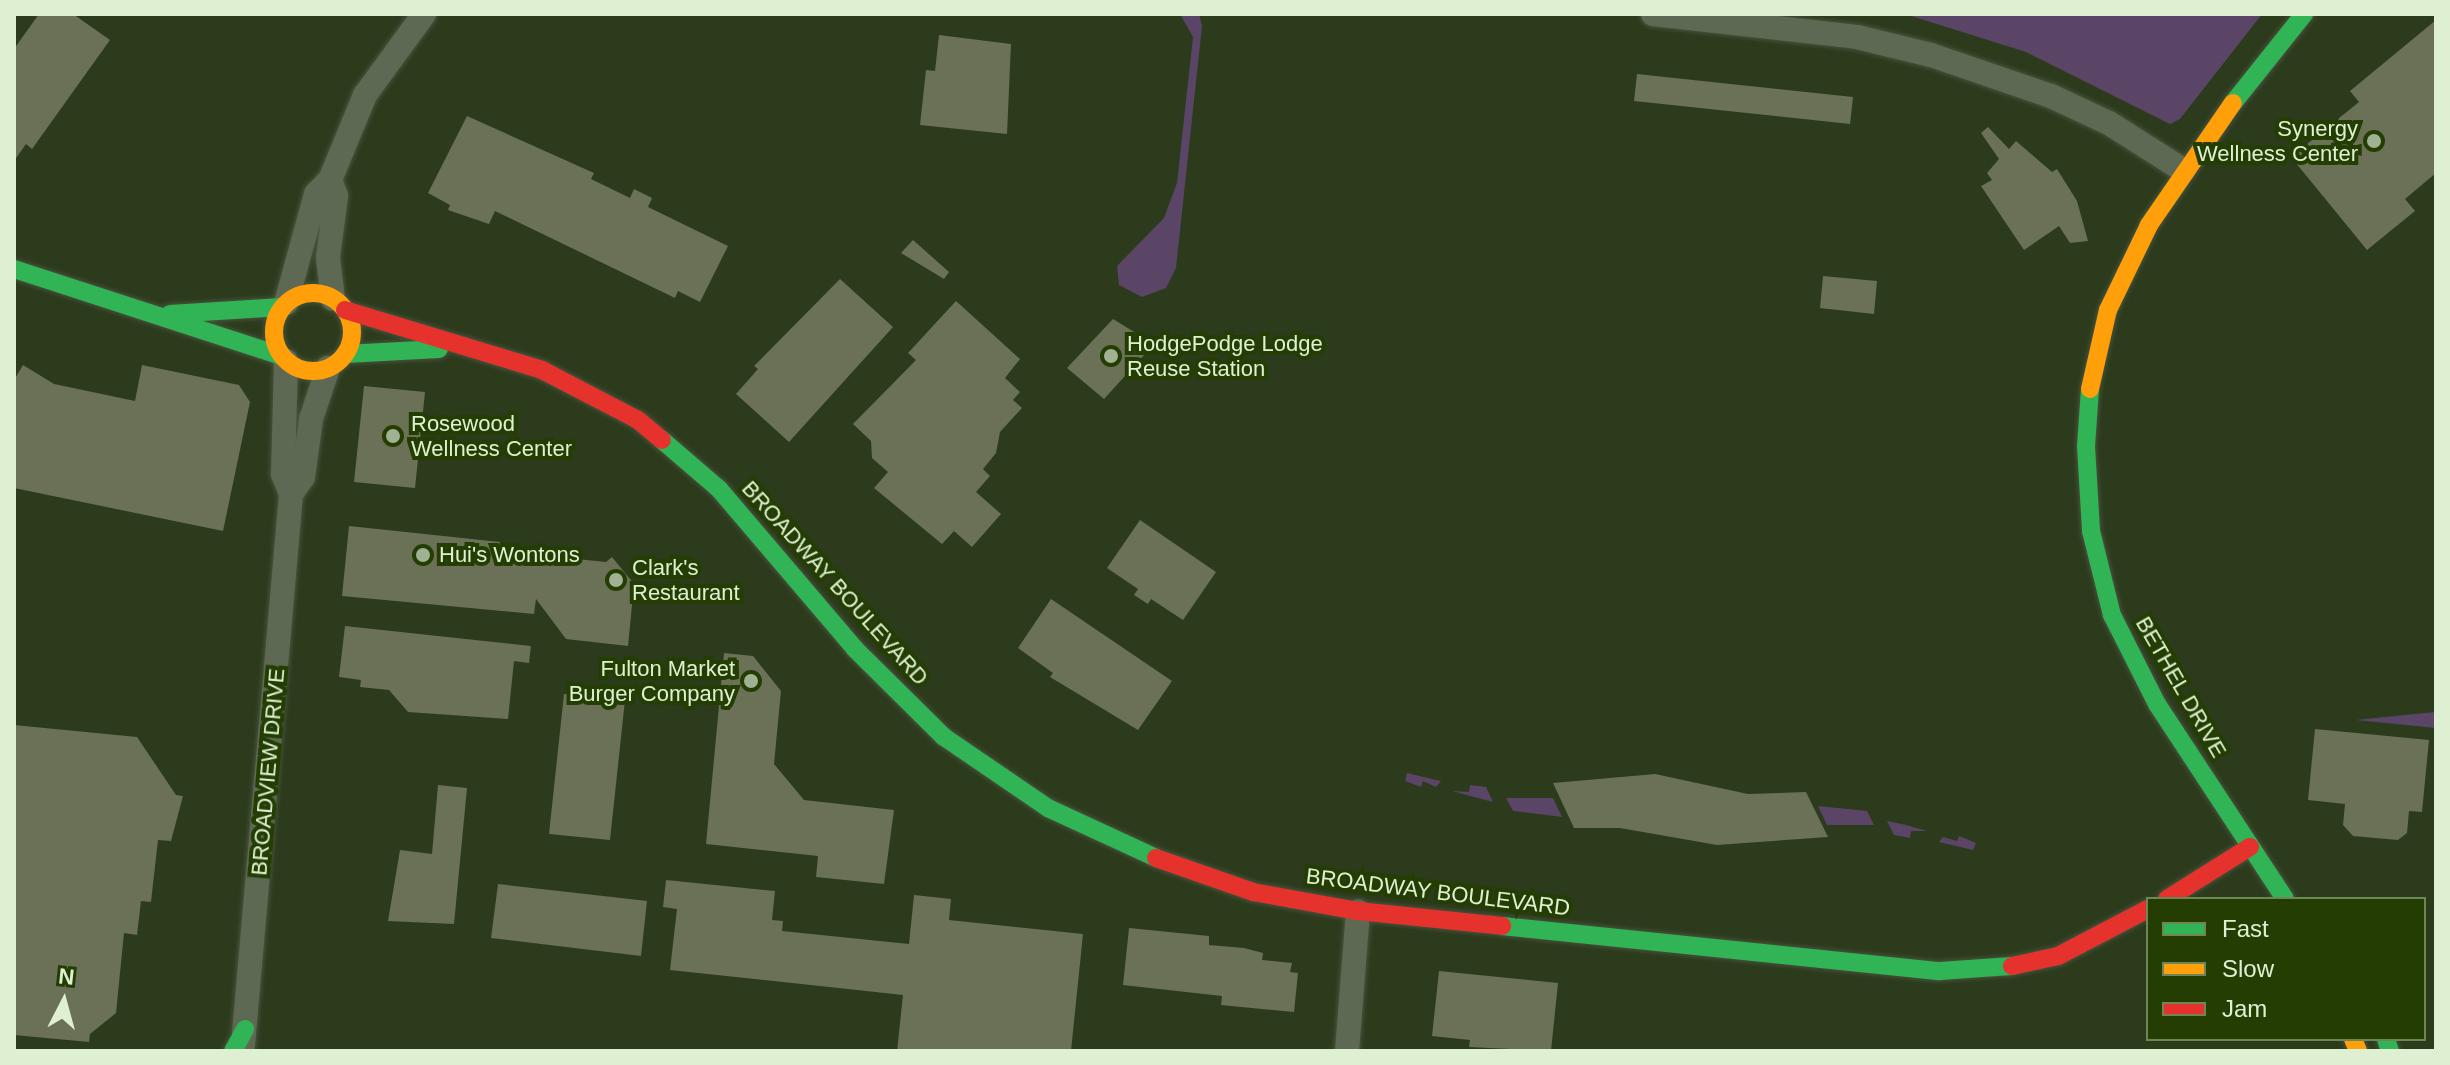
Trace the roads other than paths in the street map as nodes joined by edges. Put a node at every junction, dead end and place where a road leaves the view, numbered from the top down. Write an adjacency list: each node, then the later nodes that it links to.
1 (424, 14): 5 (street)
2 (1653, 14): 4 (street)
3 (2304, 14): 4 (street, BETHEL DRIVE)
4 (2183, 170): 14 (street, BETHEL DRIVE)
5 (330, 180): 7 (street); 8 (street)
6 (14, 269): 9 (street)
7 (339, 304): 8 (street); 10 (street, BROADWAY BOULEVARD); 12 (street)
8 (284, 305): 9 (street); 11 (street)
9 (163, 315): 11 (street)
10 (467, 348): 12 (street, BROADWAY BOULEVARD); 18 (street, BROADWAY BOULEVARD)
11 (284, 358): 12 (street); 13 (street, BROADVIEW DRIVE)
12 (337, 361): 13 (street, BROADVIEW DRIVE)
13 (291, 494): 19 (street, BROADVIEW DRIVE)
14 (2250, 847): 15 (street); 16 (street, BETHEL DRIVE)
15 (2170, 897)
16 (2284, 897)
17 (2146, 910): 18 (street, BROADWAY BOULEVARD)
18 (1358, 911): 21 (street)
19 (247, 1044): 20 (street)
20 (233, 1051)
21 (1347, 1051)

